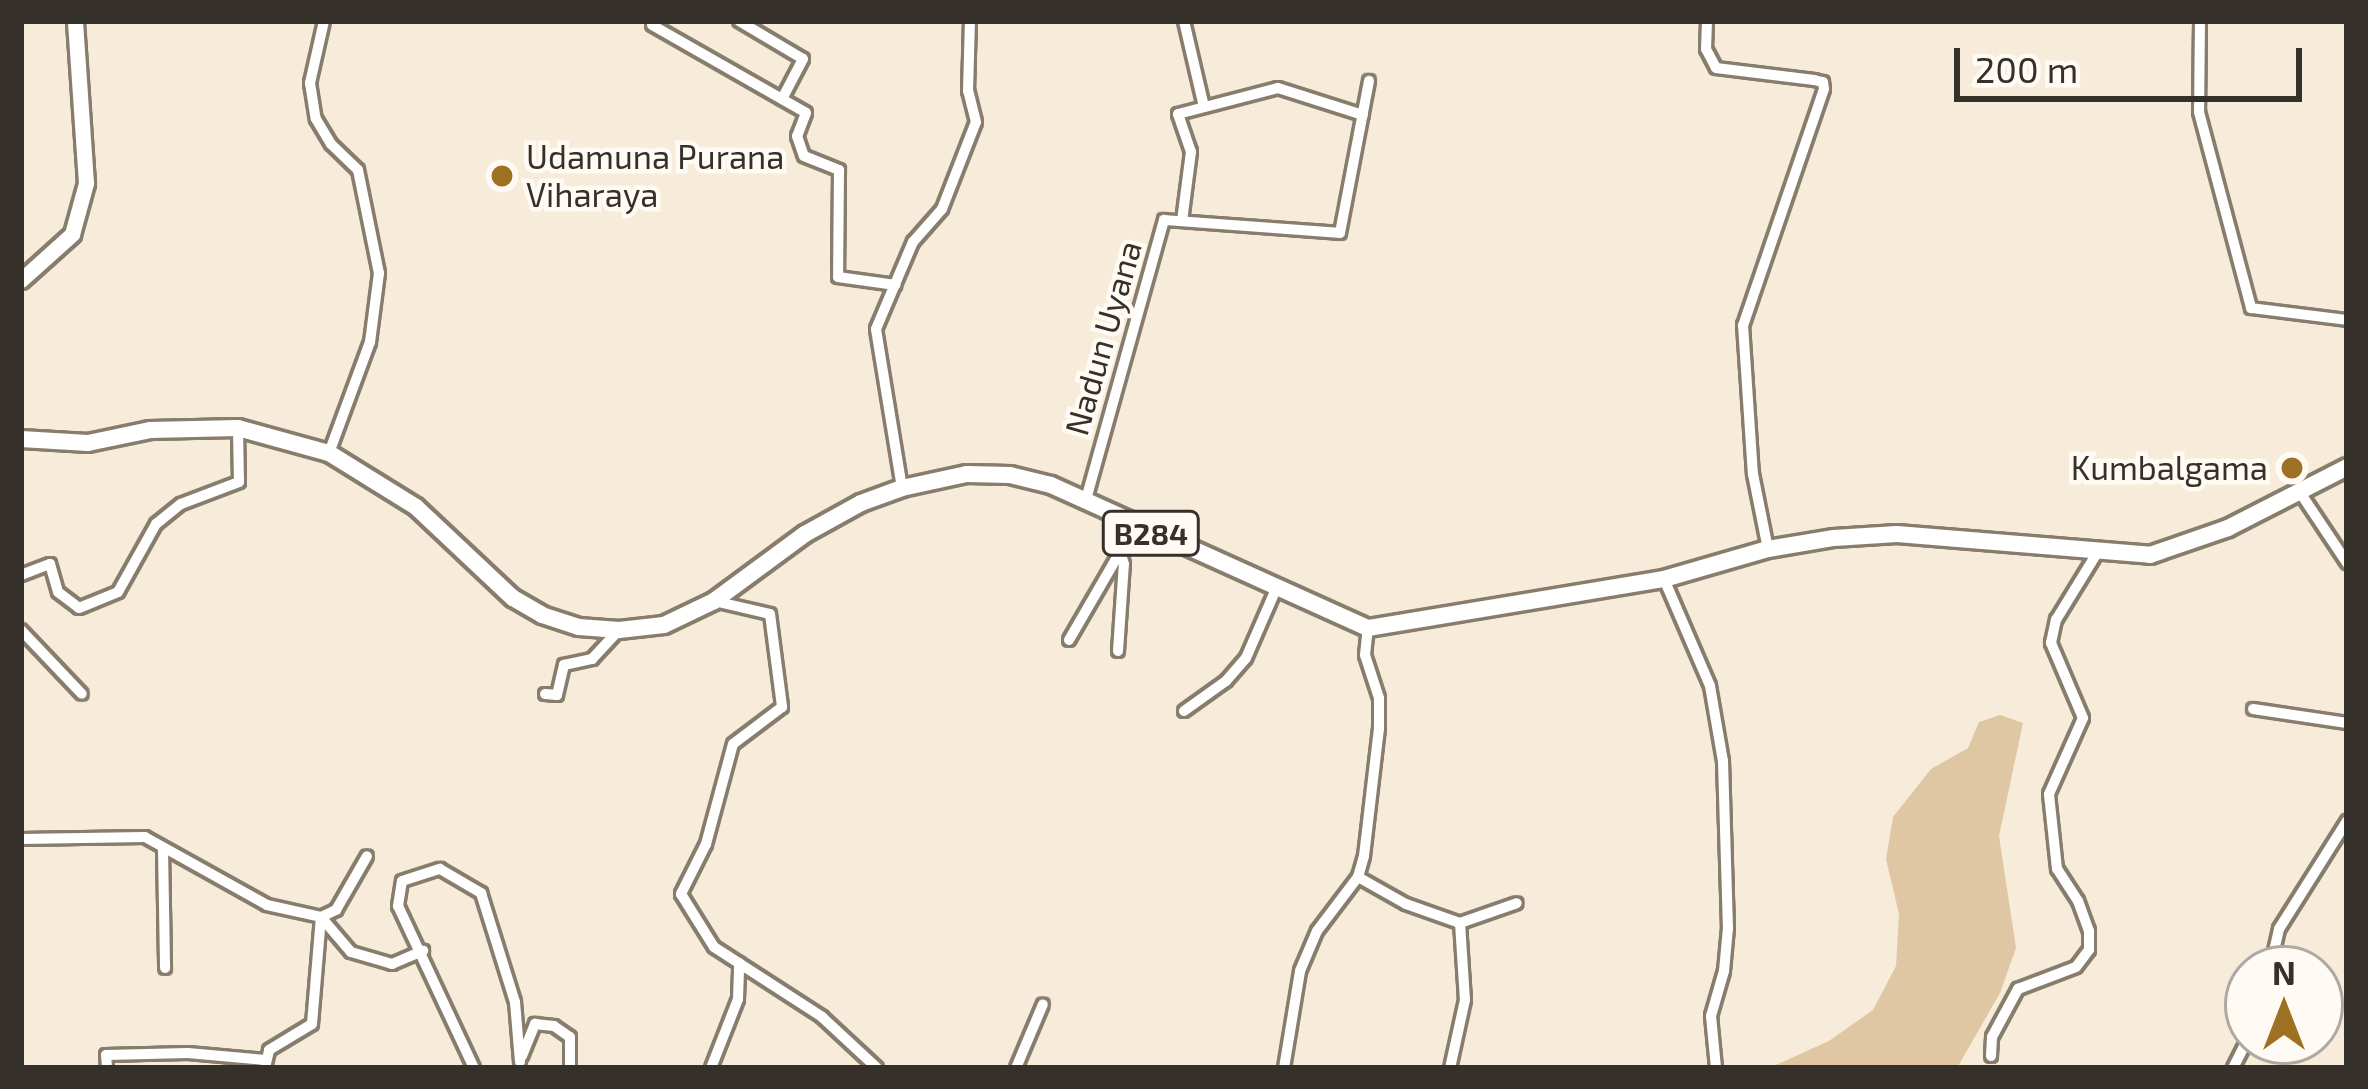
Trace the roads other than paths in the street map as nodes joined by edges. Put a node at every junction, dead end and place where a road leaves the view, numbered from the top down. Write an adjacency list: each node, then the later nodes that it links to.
1 (74, 21): 14 (main road)
2 (323, 21): 19 (street)
3 (739, 21): 10 (street)
4 (970, 21): 15 (street)
5 (1184, 21): 11 (street)
6 (1707, 21): 25 (street)
7 (2200, 21): 16 (street)
8 (652, 25): 10 (street)
9 (1369, 82): 12 (street)
10 (782, 99): 15 (street)
11 (1204, 107): 12 (street); 13 (street)
12 (1363, 115): 13 (street, Nadun Uyana)
13 (1182, 221): 23 (street, Nadun Uyana)
14 (21, 280)
15 (895, 285): 21 (street)
16 (2347, 320)
17 (238, 428): 18 (main road, B284); 19 (main road, B284); 29 (street)
18 (21, 439)
19 (329, 453): 35 (main road, B284)
20 (2347, 467): 22 (main road)
21 (902, 488): 23 (main road, B284); 32 (main road, B284)
22 (2299, 491): 27 (main road); 28 (street)
23 (1084, 503): 24 (main road, B284)
24 (1136, 526): 26 (street); 31 (main road, B284)
25 (1768, 549): 27 (main road); 30 (main road)
26 (1120, 552): 36 (street); 37 (street)
27 (2097, 553): 56 (street)
28 (2347, 563)
29 (21, 574)
30 (1664, 579): 33 (main road); 67 (street)
31 (1276, 590): 33 (main road, B284); 41 (street)
32 (714, 601): 35 (main road, B284); 53 (street)
33 (1368, 628): 47 (street)
34 (21, 630): 38 (street)
35 (619, 630): 39 (street)
36 (1069, 640)
37 (1118, 651)
38 (82, 694)
39 (545, 694)
40 (2253, 709): 42 (street)
41 (1184, 712)
42 (2347, 723)
43 (2347, 821): 51 (street)
44 (21, 839): 45 (street)
45 (163, 849): 49 (street); 54 (street)
46 (367, 856): 49 (street)
47 (1358, 877): 50 (street); 65 (street)
48 (1516, 903): 50 (street)
49 (321, 917): 52 (street); 57 (street)
50 (1460, 923): 66 (street)
51 (2275, 945)
52 (424, 951): 58 (street); 60 (street)
53 (739, 963): 62 (street); 63 (street)
54 (165, 968)
55 (1043, 1004): 64 (street)
56 (1991, 1056)
57 (266, 1064): 59 (street)
58 (520, 1065): 61 (street)
59 (107, 1068)
60 (474, 1068)
61 (570, 1068)
62 (711, 1068)
63 (877, 1068)
64 (1016, 1068)
65 (1284, 1068)
66 (1450, 1068)
67 (1716, 1068)

